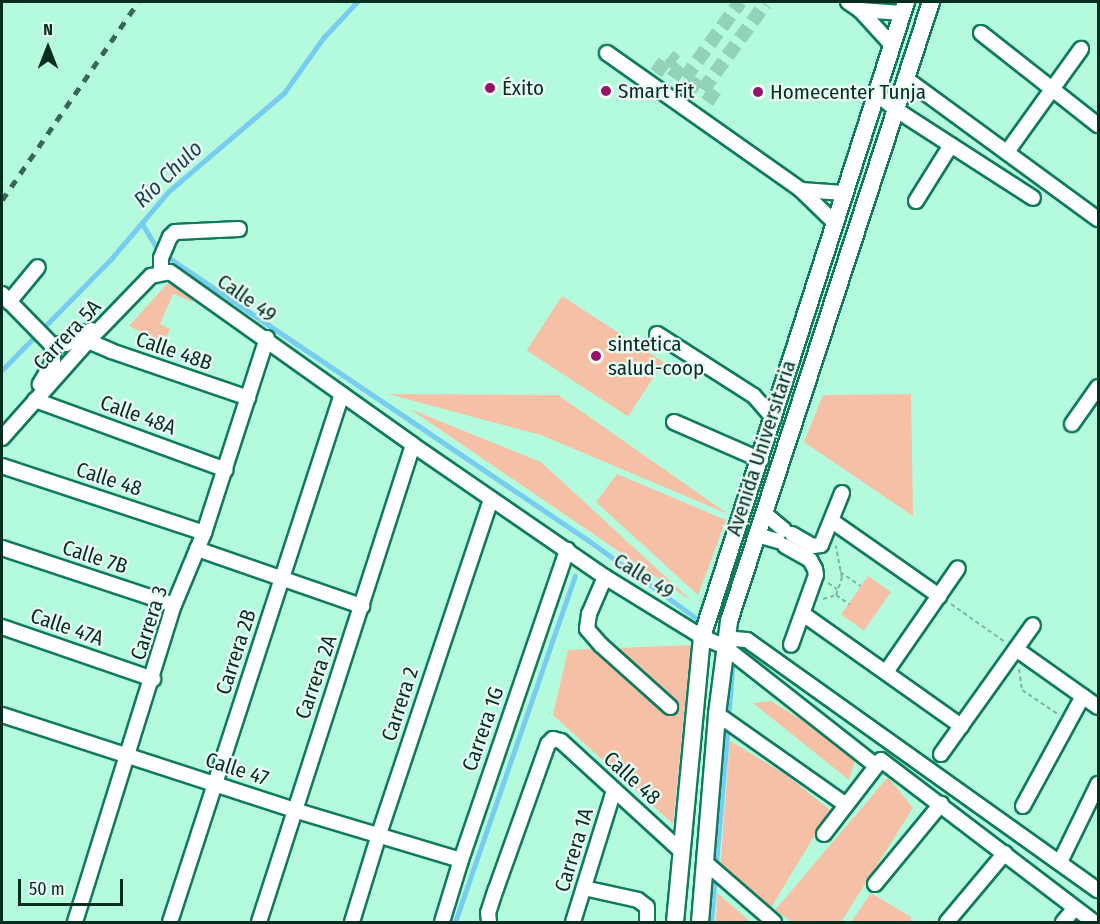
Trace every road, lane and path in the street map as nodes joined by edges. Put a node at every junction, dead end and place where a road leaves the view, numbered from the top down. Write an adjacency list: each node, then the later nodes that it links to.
1 (848, 2): 4 (street)
2 (931, 2): 9 (main road, Avenida Universitaria)
3 (904, 7): 4 (street); 6 (main road, Avenida Universitaria)
4 (860, 10): 6 (street)
5 (981, 33): 10 (street)
6 (891, 44): 11 (main road, Avenida Universitaria)
7 (1081, 50): 10 (street)
8 (607, 53): 16 (street)
9 (905, 78): 12 (main road, Avenida Universitaria); 15 (street)
10 (1052, 89): 13 (street); 15 (street)
11 (876, 93): 12 (street); 17 (main road, Avenida Universitaria)
12 (895, 109): 14 (street); 46 (main road, Avenida Universitaria)
13 (1098, 125)
14 (951, 146): 18 (street); 19 (street)
15 (1007, 152): 20 (street)
16 (801, 190): 17 (street); 21 (street)
17 (844, 193): 21 (main road, Avenida Universitaria)
18 (1033, 198)
19 (916, 201)
20 (1098, 219)
21 (835, 223): 31 (main road, Avenida Universitaria)
22 (239, 229): 24 (street)
23 (38, 267): 25 (street)
24 (161, 270): 27 (street, Calle 49); 28 (street, Carrera 5A); 29 (street)
25 (9, 302): 29 (street)
26 (657, 334): 33 (street)
27 (267, 338): 32 (street, Calle 49); 34 (street, Carrera 3)
28 (88, 341): 34 (street, Calle 48B); 35 (street, Carrera 5A)
29 (52, 345): 39 (street)
30 (1098, 387): 38 (street)
31 (784, 388): 33 (street); 36 (main road, Avenida Universitaria)
32 (342, 394): 40 (street, Calle 49); 57 (street, Carrera 2B)
33 (754, 396): 36 (street)
34 (248, 398): 43 (street, Carrera 3)
35 (35, 400): 39 (street, Carrera 5A); 43 (street, Calle 48A)
36 (774, 418): 41 (main road, Avenida Universitaria)
37 (674, 422): 41 (street)
38 (1072, 424)
39 (4, 435)
40 (413, 445): 45 (street, Calle 49); 63 (street, Carrera 2A)
41 (760, 460): 67 (main road, Avenida Universitaria)
42 (2, 465): 48 (street, Calle 48)
43 (226, 470): 48 (street, Carrera 3)
44 (842, 493): 47 (street)
45 (491, 499): 53 (street, Calle 49); 91 (street, Carrera 2)
46 (764, 513): 49 (main road, Avenida Universitaria); 50 (street)
47 (832, 521): 50 (street); 55 (path); 60 (street)
48 (204, 532): 52 (street, Carrera 3)
49 (757, 535): 50 (street); 69 (main road, Avenida Universitaria)
50 (785, 538): 64 (street)
51 (2, 548): 62 (street, Calle 7B)
52 (198, 549): 57 (street); 62 (street, Carrera 3)
53 (567, 549): 56 (street, Calle 49); 95 (street, Carrera 1G)
54 (958, 568): 60 (street)
55 (840, 572): 58 (path); 59 (path)
56 (605, 577): 67 (street, Calle 49); 75 (street)
57 (282, 578): 63 (street); 84 (street, Carrera 2B)
58 (861, 586)
59 (836, 595): 61 (path); 64 (path)
60 (939, 596): 70 (path); 71 (street)
61 (849, 604)
62 (174, 605): 72 (street, Carrera 3)
63 (362, 606): 90 (street, Carrera 2A)
64 (807, 617): 68 (street); 71 (street)
65 (1033, 625): 70 (street)
66 (2, 627): 72 (street, Calle 47A)
67 (702, 637): 69 (street, Calle 49); 93 (main road, Avenida Universitaria)
68 (791, 645)
69 (725, 647): 77 (main road, Avenida Universitaria); 83 (street, Calle 49); 96 (street)
70 (1016, 649): 74 (street); 80 (street)
71 (886, 672): 80 (street)
72 (153, 679): 82 (street, Carrera 3)
73 (1022, 690): 79 (path)
74 (1083, 696): 76 (street); 79 (street)
75 (670, 707)
76 (1098, 707)
77 (717, 714): 88 (street); 97 (main road, Avenida Universitaria)
78 (2, 715): 82 (street, Calle 47)
79 (1069, 721): 89 (street)
80 (961, 726): 81 (street)
81 (941, 754)
82 (128, 755): 84 (street, Calle 47); 102 (street, Carrera 3)
83 (876, 766): 87 (street); 88 (street)
84 (216, 784): 90 (street, Calle 47); 103 (street, Carrera 2B)
85 (1098, 784): 96 (street)
86 (614, 790): 93 (street, Calle 48); 99 (street, Carrera 1A); 107 (street, Calle 48)
87 (941, 804): 94 (street); 98 (street)
88 (846, 805): 92 (street)
89 (1023, 806)
90 (294, 810): 91 (street, Calle 47); 104 (street, Carrera 2A)
91 (379, 834): 95 (street, Calle 47); 105 (street, Carrera 2)
92 (824, 834)
93 (681, 851): 110 (main road, Avenida Universitaria)
94 (1005, 853): 101 (street); 113 (street)
95 (461, 860): 106 (street, Carrera 1G)
96 (1060, 862): 100 (street)
97 (706, 863): 111 (main road, Avenida Universitaria); 112 (street)
98 (875, 884)
99 (584, 888): 108 (street, Carrera 1A); 109 (street)
100 (1098, 890)
101 (1075, 908): 114 (street); 115 (street)
102 (75, 922)
103 (171, 922)
104 (259, 922)
105 (352, 922)
106 (442, 922)
107 (489, 922)
108 (573, 922)
109 (647, 922)
110 (675, 922)
111 (700, 922)
112 (774, 922)
113 (947, 922)
114 (1063, 922)
115 (1094, 922)

